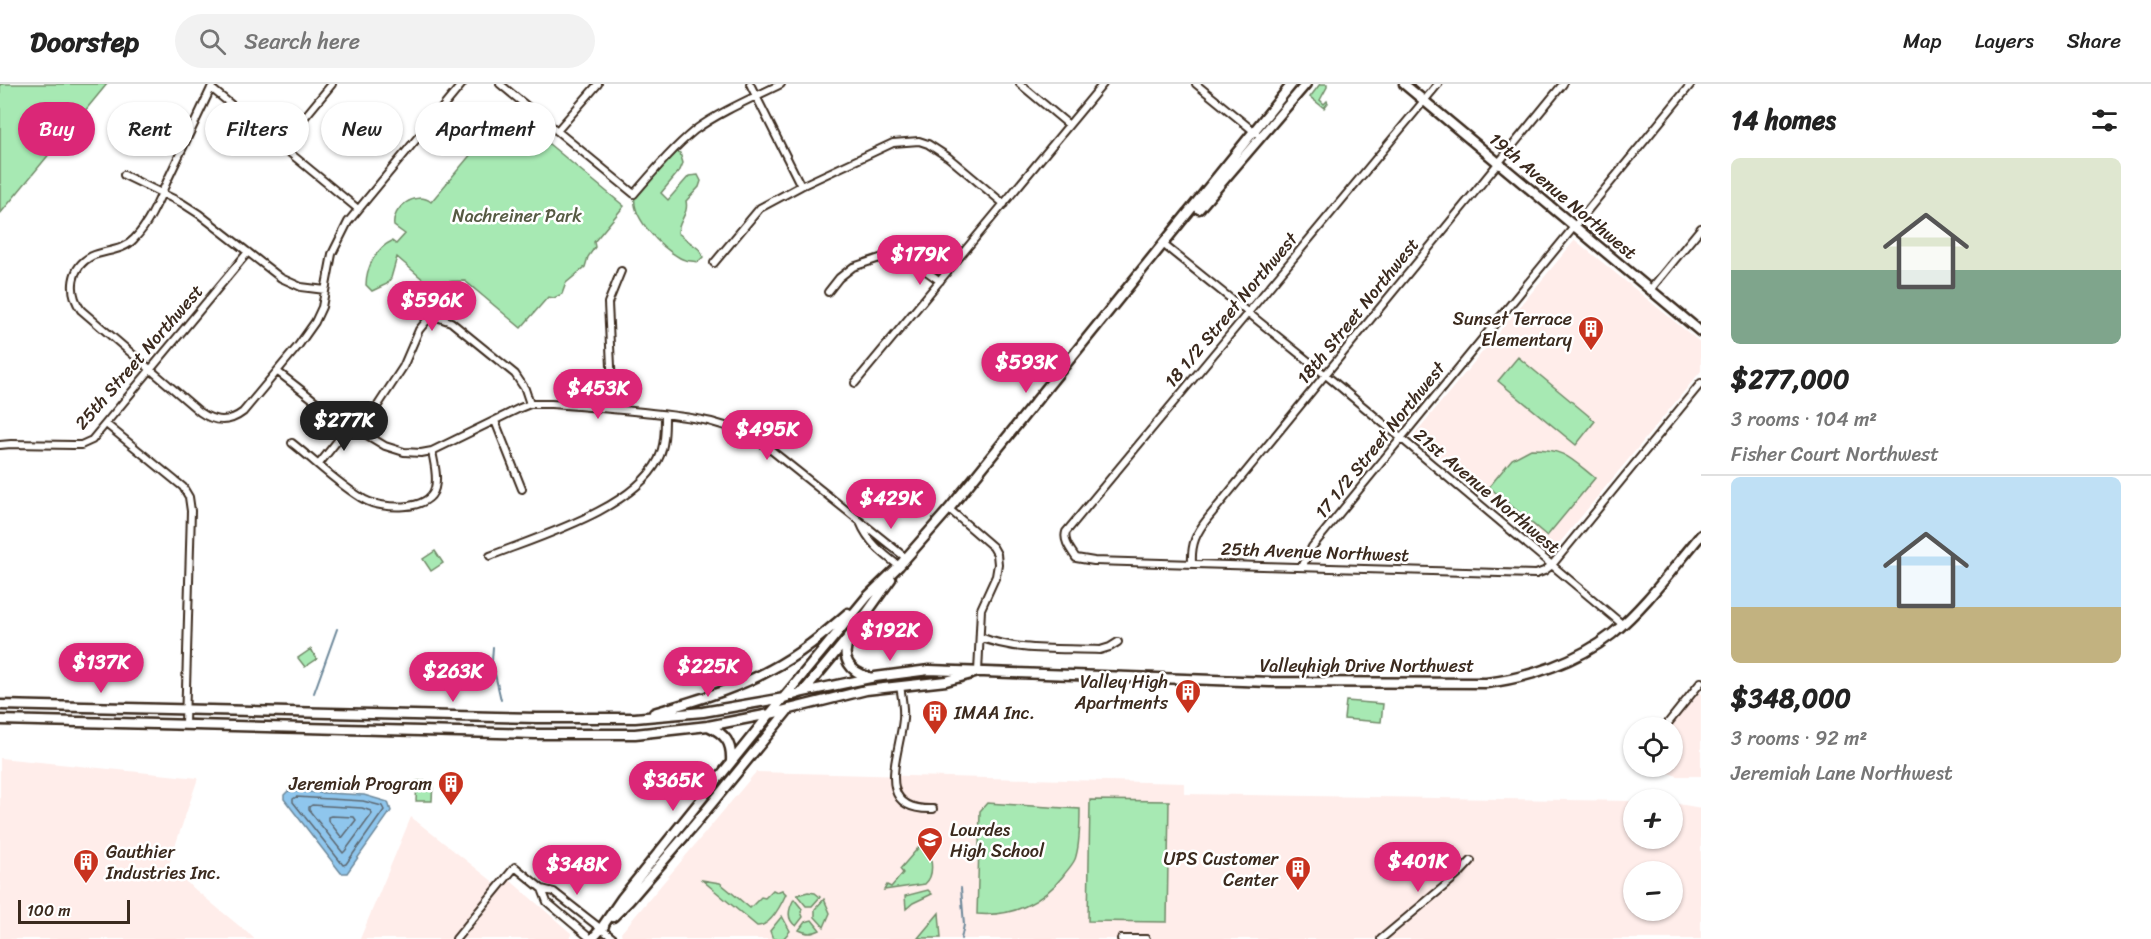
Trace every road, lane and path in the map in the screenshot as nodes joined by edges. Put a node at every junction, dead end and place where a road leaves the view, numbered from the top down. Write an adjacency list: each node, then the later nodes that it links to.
1 (332, 84): 20 (street)
2 (462, 84): 30 (street)
3 (500, 84): 22 (street)
4 (598, 84): 22 (street)
5 (750, 84): 17 (street)
6 (781, 84): 17 (street)
7 (1020, 84): 21 (street)
8 (1103, 84): 21 (street)
9 (1196, 84): 23 (street)
10 (1292, 84): 23 (main road)
11 (1306, 84): 23 (main road)
12 (1404, 84): 18 (main road, 19th Avenue Northwest)
13 (1438, 84): 18 (street, 18 1/2 Street Northwest)
14 (1563, 84): 25 (street, 18th Street Northwest)
15 (1690, 84): 31 (street, 17 1/2 Street Northwest)
16 (212, 86): 19 (street); 28 (street)
17 (756, 96): 22 (street); 27 (street)
18 (1424, 101): 25 (main road, 19th Avenue Northwest); 41 (street, 18 1/2 Street Northwest)
19 (230, 102)
20 (309, 112)
21 (1069, 125): 29 (street)
22 (557, 131)
23 (1258, 134): 33 (main road)
24 (293, 156): 30 (street)
25 (1497, 163): 31 (main road, 19th Avenue Northwest); 45 (street, 18th Street Northwest)
26 (124, 175): 28 (street)
27 (801, 186): 29 (street); 35 (street)
28 (162, 192): 34 (street); 43 (street)
29 (1004, 204): 37 (street)
30 (358, 208): 38 (street)
31 (1574, 227): 39 (main road, 19th Avenue Northwest); 55 (street, 17 1/2 Street Northwest)
32 (1701, 228): 39 (street)
33 (1164, 245): 41 (street, 21st Avenue Northwest); 61 (main road)
34 (248, 252): 38 (street); 43 (street, 25th Street Northwest)
35 (714, 263)
36 (621, 271): 49 (street)
37 (940, 280): 40 (street); 46 (street)
38 (325, 290): 44 (street)
39 (1650, 290): 42 (main road, 19th Avenue Northwest)
40 (828, 292)
41 (1248, 313): 45 (street, 21st Avenue Northwest); 66 (street, 18 1/2 Street Northwest)
42 (1701, 332)
43 (151, 369): 44 (street); 52 (street, 25th Street Northwest)
44 (278, 372): 53 (street)
45 (1325, 375): 55 (street, 21st Avenue Northwest); 67 (street, 18th Street Northwest)
46 (855, 383)
47 (1701, 383): 68 (street)
48 (530, 404): 49 (street); 51 (street); 54 (street)
49 (613, 409): 50 (street)
50 (666, 415): 62 (street); 64 (street)
51 (495, 421): 58 (street); 60 (street)
52 (106, 424): 57 (street, 25th Street Northwest); 84 (street)
53 (350, 425): 54 (street); 59 (street)
54 (361, 430): 58 (street)
55 (1401, 438): 68 (street, 21st Avenue Northwest); 70 (street, 17 1/2 Street Northwest)
56 (292, 443): 59 (street)
57 (0, 445)
58 (432, 451): 59 (street)
59 (319, 465)
60 (522, 489)
61 (949, 508): 65 (main road); 74 (street)
62 (860, 521): 65 (street); 69 (street)
63 (1701, 535): 72 (main road, Valleyhigh Drive Northwest)
64 (490, 556)
65 (906, 558): 69 (main road)
66 (1076, 558): 67 (street, 25th Avenue Northwest)
67 (1192, 563): 70 (street, 25th Avenue Northwest)
68 (1552, 565): 70 (street, 25th Avenue Northwest); 72 (street, 21st Avenue Northwest)
69 (899, 567): 71 (main road); 73 (main road)
70 (1302, 567)
71 (867, 597): 81 (main road); 87 (main road)
72 (1622, 624): 76 (main road, Valleyhigh Drive Northwest)
73 (856, 628): 77 (main road); 80 (main road)
74 (980, 637): 75 (street); 76 (street)
75 (1118, 642)
76 (978, 672): 77 (main road, Valleyhigh Drive Northwest); 79 (main road, Valleyhigh Drive Northwest)
77 (875, 677): 80 (main road, Valleyhigh Drive Northwest)
78 (1701, 682): 86 (street)
79 (900, 686): 83 (main road, Valleyhigh Drive Northwest); 92 (street)
80 (803, 692): 81 (main road, Valleyhigh Drive Northwest); 83 (main road)
81 (784, 698): 85 (main road); 87 (main road, Valleyhigh Drive Northwest)
82 (0, 705): 84 (main road, Valleyhigh Drive Northwest)
83 (790, 708): 85 (main road, Valleyhigh Drive Northwest); 95 (main road)
84 (185, 710): 87 (main road, Valleyhigh Drive Northwest); 89 (street)
85 (770, 714): 90 (main road, Valleyhigh Drive Northwest); 91 (main road)
86 (1673, 717)
87 (635, 718)
88 (0, 720): 89 (main road, Valleyhigh Drive Northwest)
89 (185, 724): 90 (main road, Valleyhigh Drive Northwest)
90 (708, 726): 91 (main road)
91 (731, 761): 95 (main road)
92 (933, 809)
93 (1470, 861): 101 (street)
94 (542, 889): 95 (street); 96 (street); 97 (street)
95 (600, 930): 97 (main road); 98 (street)
96 (456, 939)
97 (592, 939)
98 (614, 939)
99 (1121, 939): 100 (street)
100 (1146, 939)
101 (1381, 939)

